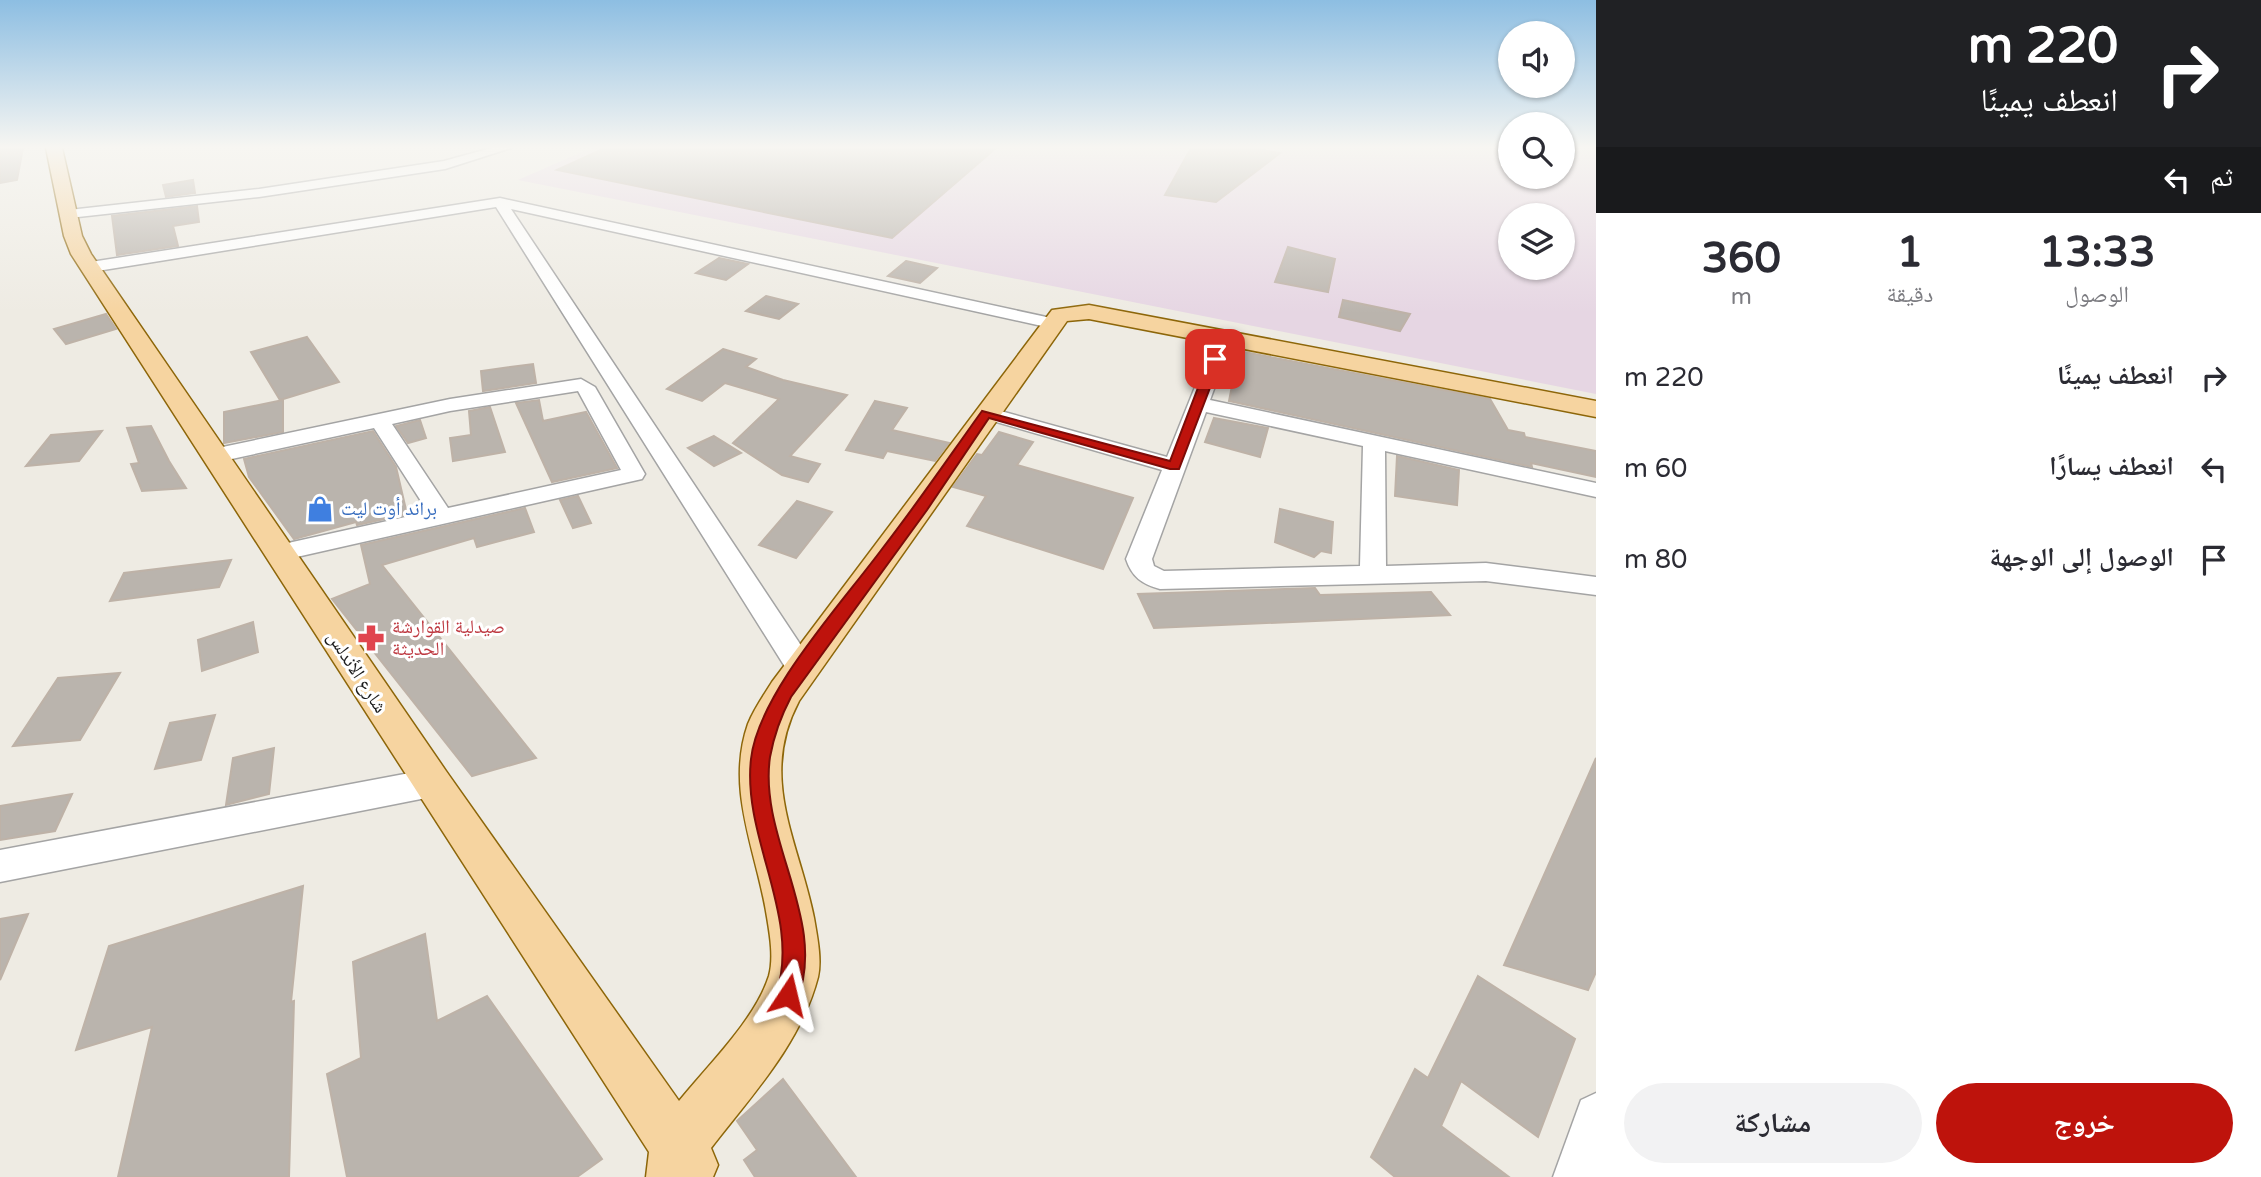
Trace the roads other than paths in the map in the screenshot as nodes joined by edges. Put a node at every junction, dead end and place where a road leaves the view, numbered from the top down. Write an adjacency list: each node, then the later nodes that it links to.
1 (66, 203): 6 (main road, شارع الأندلس)
2 (167, 203): 6 (street)
3 (493, 203): 7 (street)
4 (500, 203): 22 (street)
5 (503, 203): 8 (street)
6 (69, 214): 7 (main road, شارع الأندلس)
7 (91, 267): 15 (main road, شارع الأندلس)
8 (1051, 323): 9 (main road); 12 (main road)
9 (1224, 337): 10 (street); 11 (main road)
10 (1198, 404): 14 (street); 16 (street)
11 (1596, 409)
12 (986, 413): 16 (street); 22 (main road)
13 (379, 420): 15 (street); 18 (street); 18 (street)
14 (1374, 442): 17 (street); 20 (street)
15 (214, 456): 19 (main road, شارع الأندلس)
16 (1174, 466): 20 (street)
17 (1596, 490)
18 (442, 516): 19 (street)
19 (279, 553): 23 (main road, شارع الأندلس)
20 (1373, 573): 21 (street)
21 (1596, 586)
22 (802, 670): 26 (main road)
23 (430, 783): 24 (street); 26 (main road, شارع الأندلس)
24 (0, 866)
25 (1596, 1115): 27 (street)
26 (683, 1167)
27 (1576, 1177)

